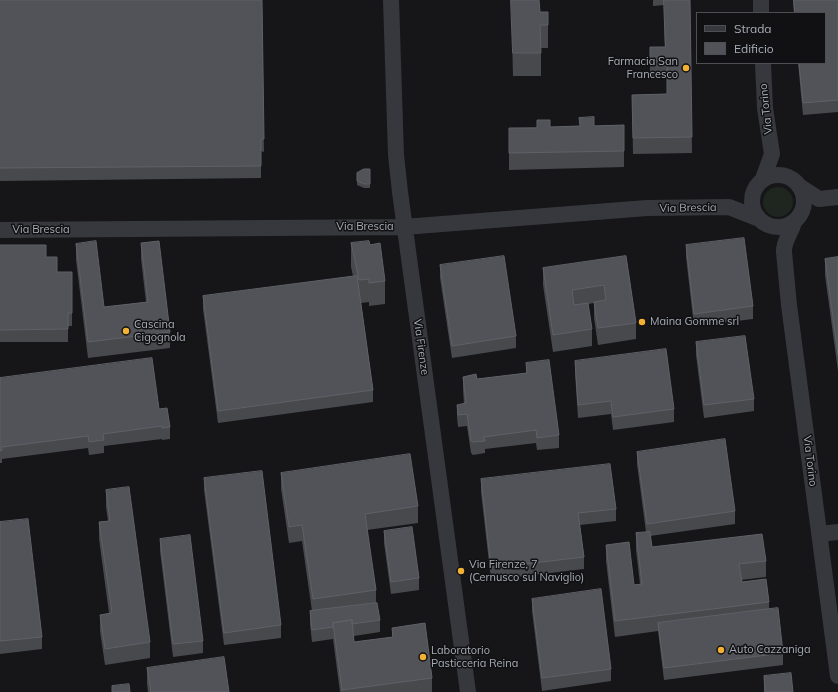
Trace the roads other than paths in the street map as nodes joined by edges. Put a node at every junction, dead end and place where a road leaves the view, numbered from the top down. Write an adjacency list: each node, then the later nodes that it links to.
1 (391, 0): 13 (street, Via Firenze)
2 (761, 0): 3 (street)
3 (761, 12)
4 (763, 64): 5 (street, Via Torino)
5 (772, 154): 6 (street, Via Torino); 7 (street, Via Torino)
6 (793, 181): 7 (street); 9 (street); 11 (street, Via Torino)
7 (758, 185): 10 (street, Via Brescia); 12 (street, Via Torino)
8 (838, 197): 9 (street)
9 (819, 199): 11 (street)
10 (729, 208): 12 (street, Via Brescia); 13 (street, Via Brescia)
11 (798, 217): 12 (street); 15 (street, Via Torino)
12 (762, 222): 15 (street, Via Torino)
13 (404, 227): 14 (street, Via Brescia); 19 (street, Via Firenze)
14 (0, 230)
15 (784, 247): 17 (street, Via Torino)
16 (838, 532): 17 (street)
17 (820, 534): 18 (street, Via Torino)
18 (838, 676)
19 (468, 692)

